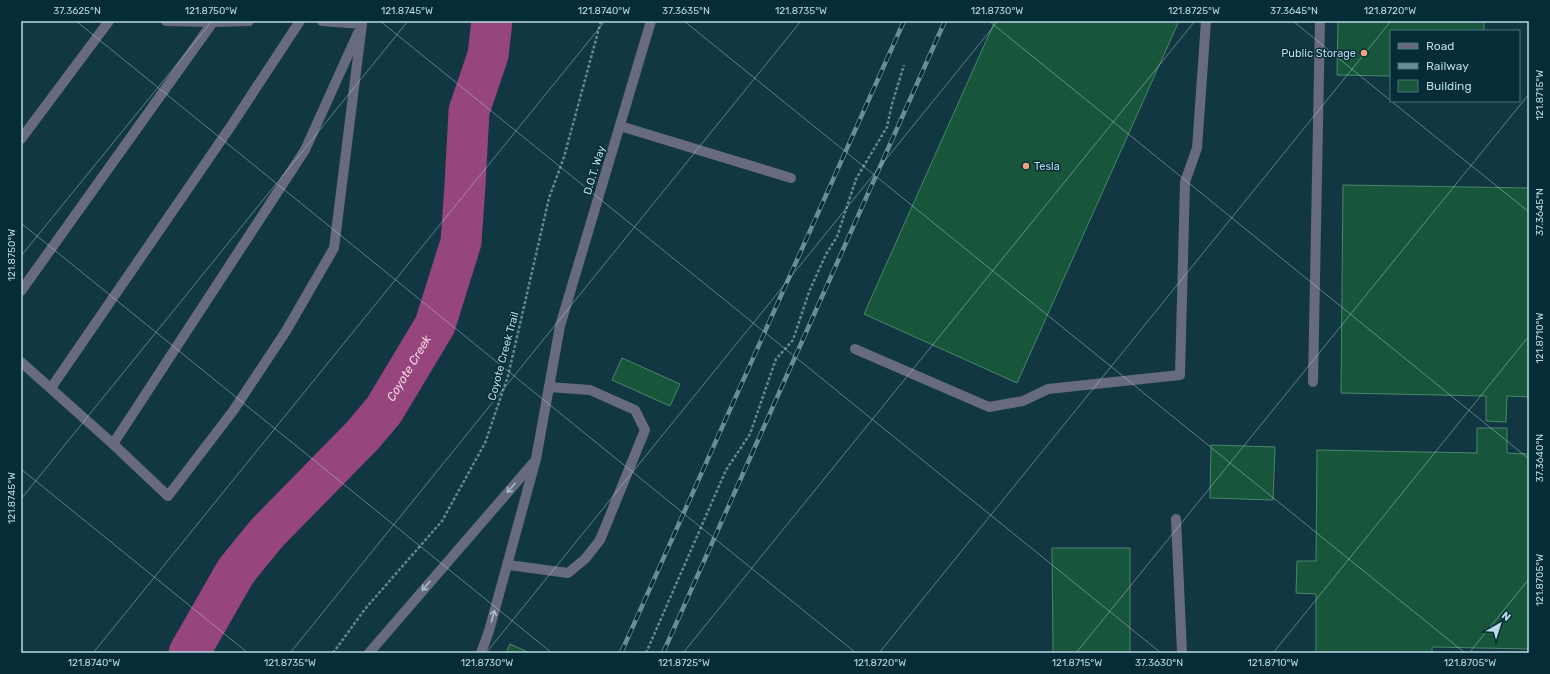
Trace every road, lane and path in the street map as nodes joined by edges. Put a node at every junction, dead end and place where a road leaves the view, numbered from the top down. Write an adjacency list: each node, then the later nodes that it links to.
1 (109, 21): 14 (street)
2 (166, 21): 10 (street)
3 (249, 21): 10 (street)
4 (300, 21): 21 (street)
5 (322, 21): 11 (street)
6 (601, 21): 26 (path, Coyote Creek Trail)
7 (651, 21): 13 (street, D.O.T. Way)
8 (1206, 21): 17 (street)
9 (1320, 21): 19 (street)
10 (213, 22): 16 (street)
11 (362, 24): 22 (street); 22 (street)
12 (904, 65): 29 (path)
13 (620, 126): 15 (street); 20 (street, D.O.T. Way)
14 (21, 139)
15 (791, 178)
16 (21, 291)
17 (855, 349)
18 (21, 362): 21 (street)
19 (1313, 382)
20 (549, 387): 23 (street, D.O.T. Way); 25 (street)
21 (51, 388): 22 (street)
22 (113, 444)
23 (536, 459): 25 (street, D.O.T. Way); 27 (street, one-way to 27)
24 (1176, 520): 30 (street)
25 (508, 566): 28 (street, D.O.T. Way, one-way to 25)
26 (333, 653)
27 (369, 653)
28 (481, 653)
29 (646, 653)
30 (1182, 653)

